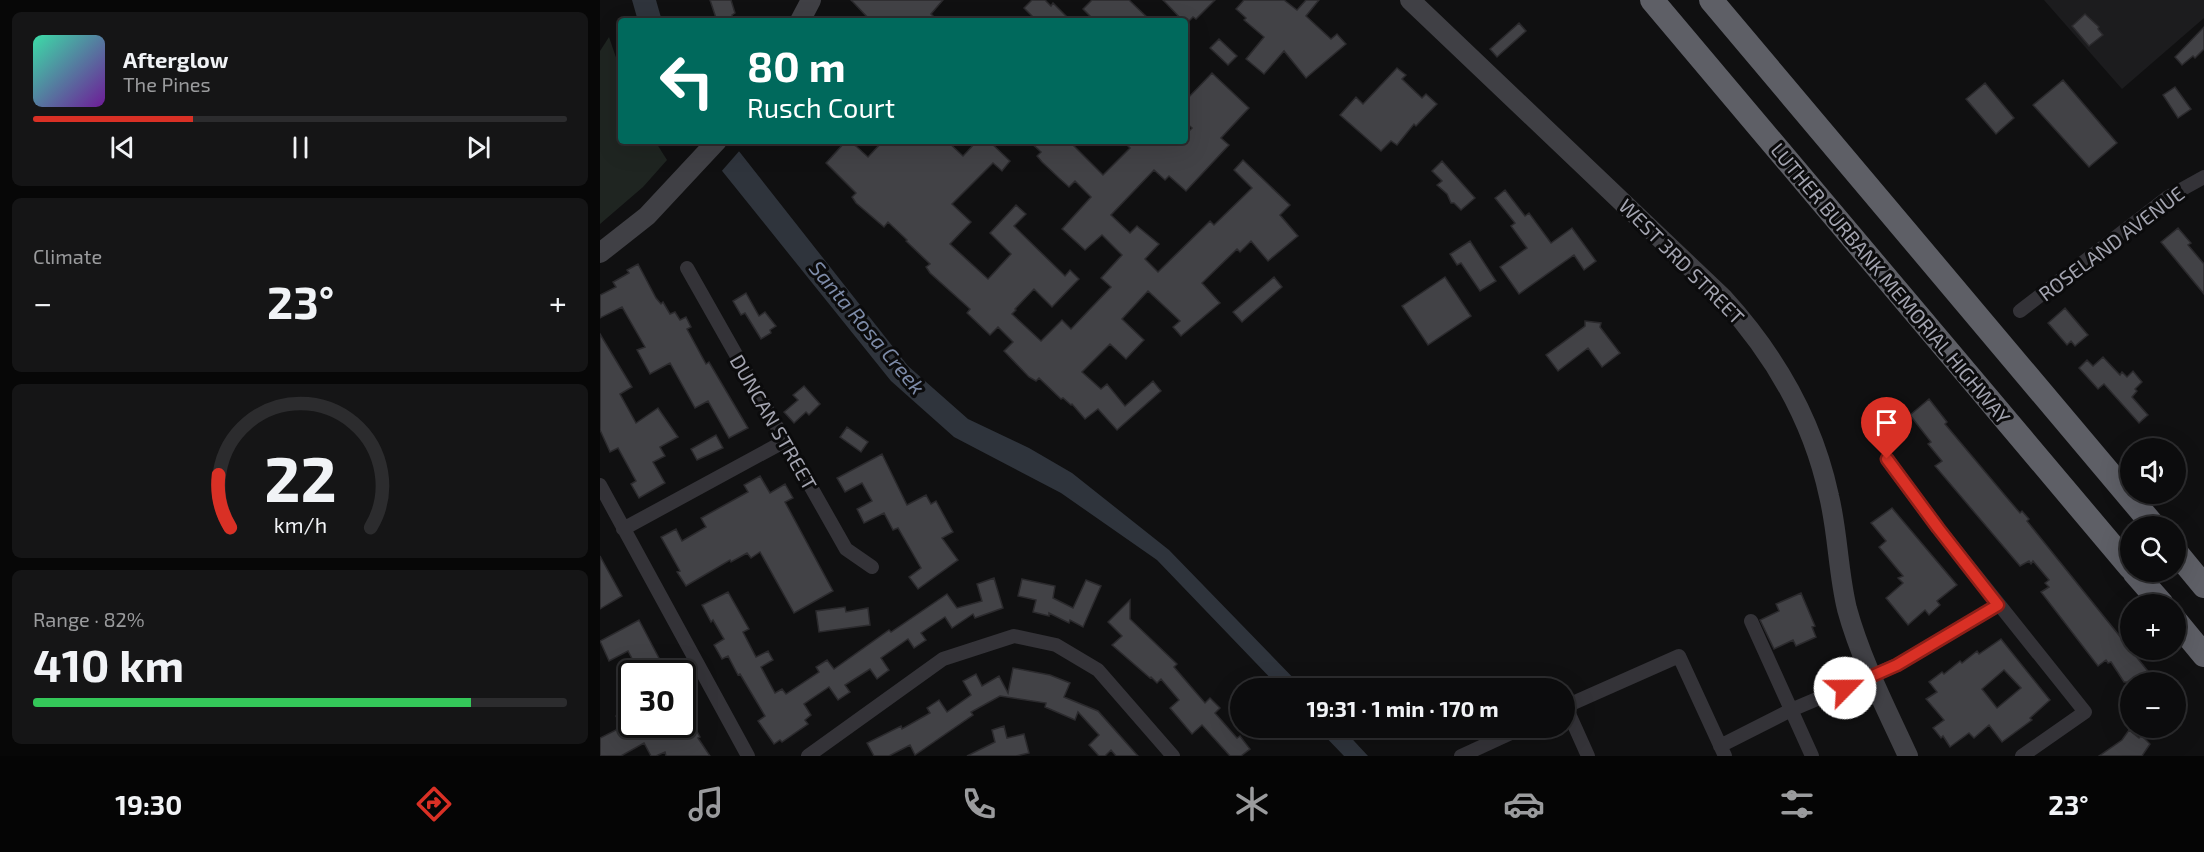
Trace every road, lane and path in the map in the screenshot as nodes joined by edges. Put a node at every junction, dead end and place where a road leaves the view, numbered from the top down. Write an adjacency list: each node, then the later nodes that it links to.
1 (812, 0): 5 (main road)
2 (1410, 0): 26 (main road, WEST 3RD STREET)
3 (1711, 0): 14 (highway)
4 (1654, 4): 16 (highway, LUTHER BURBANK MEMORIAL HIGHWAY)
5 (802, 18)
6 (714, 144): 8 (main road)
7 (2204, 177): 10 (street, ROSELAND AVENUE)
8 (600, 253)
9 (687, 268): 11 (street, DUNCAN STREET)
10 (2020, 311)
11 (785, 441): 15 (street); 18 (street, DUNCAN STREET)
12 (1887, 459): 22 (street)
13 (600, 485): 15 (street)
14 (2146, 516)
15 (623, 529): 33 (street)
16 (2120, 555)
17 (2186, 564): 20 (highway)
18 (872, 567)
19 (2143, 582): 21 (highway)
20 (2204, 586)
21 (2153, 594)
22 (1998, 605): 26 (street); 40 (street)
23 (1751, 621): 28 (street)
24 (2186, 633): 25 (highway)
25 (2204, 655)
26 (1871, 677): 28 (street); 39 (main road, WEST 3RD STREET)
27 (1575, 703): 32 (street)
28 (1791, 710): 32 (street); 38 (street)
29 (1575, 728): 37 (street)
30 (1500, 738): 36 (street)
31 (827, 751): 34 (street); 35 (street)
32 (1723, 751)
33 (747, 756)
34 (808, 756)
35 (1173, 756)
36 (1461, 756)
37 (1588, 756)
38 (1812, 756)
39 (1908, 756)
40 (2022, 756)

